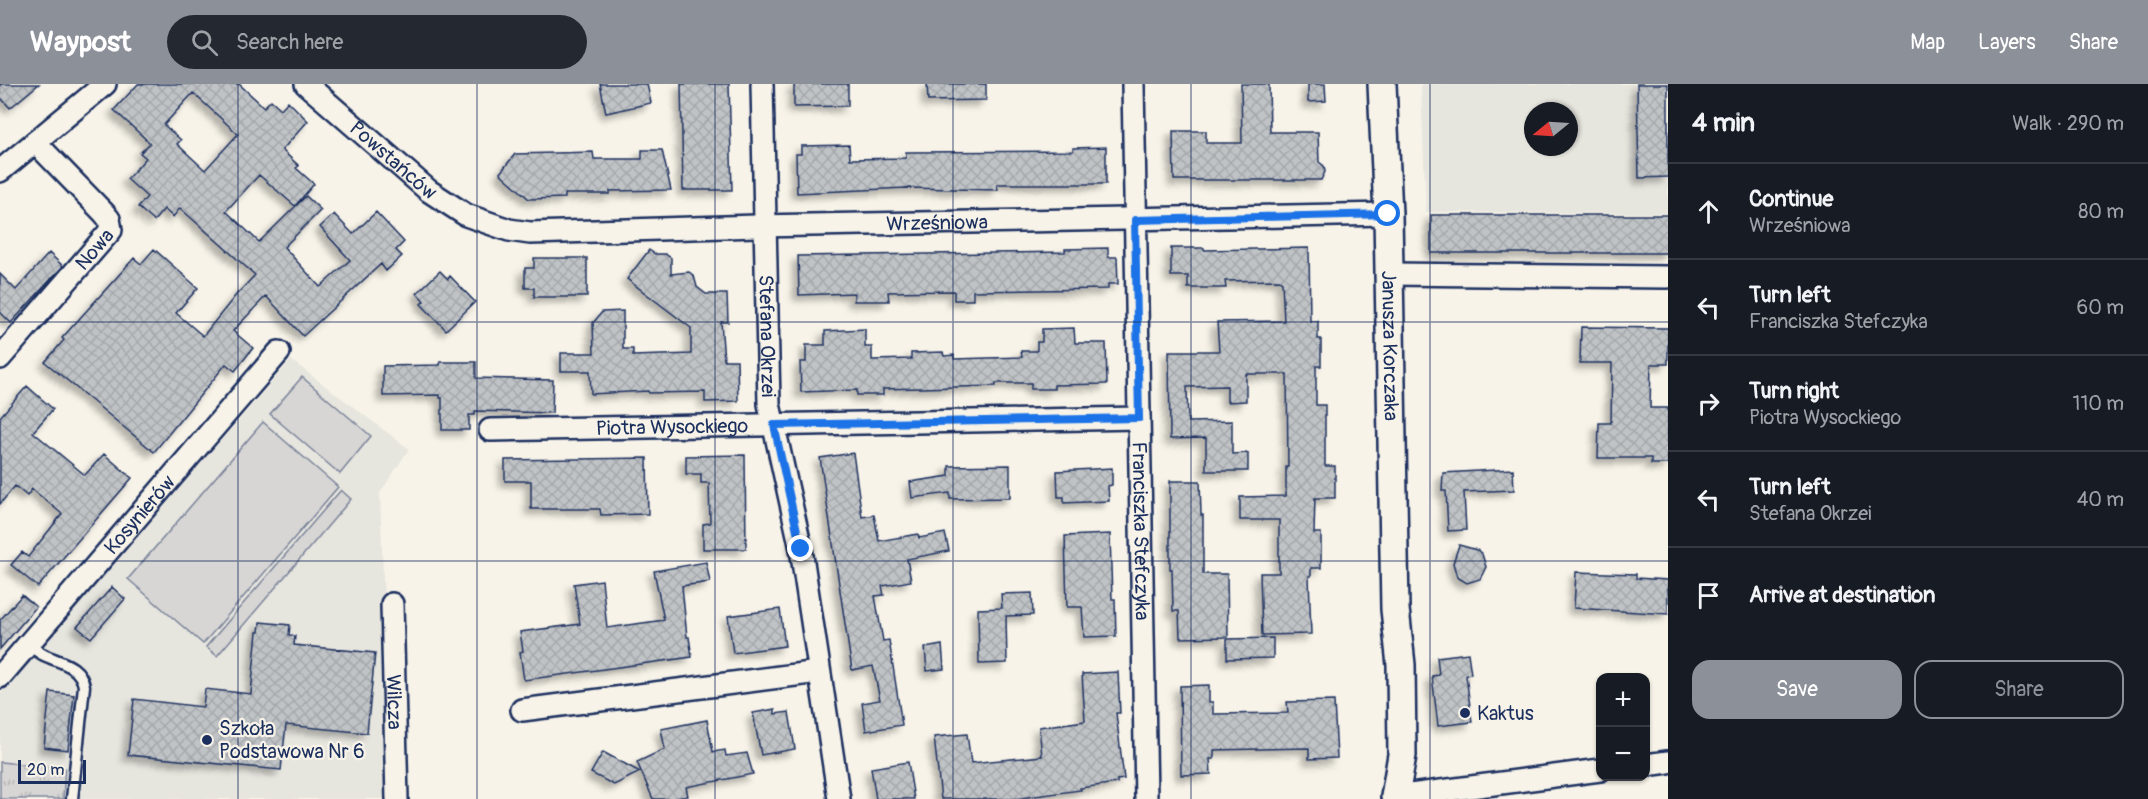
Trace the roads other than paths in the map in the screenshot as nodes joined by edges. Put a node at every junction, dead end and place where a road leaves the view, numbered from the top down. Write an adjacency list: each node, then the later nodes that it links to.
1 (105, 84): 6 (street)
2 (306, 84): 10 (street, Powstańców)
3 (762, 84): 11 (street, Stefana Okrzei)
4 (1133, 84): 9 (street, Franciszka Stefczyka)
5 (1382, 84): 8 (street, Janusza Korczaka)
6 (35, 142): 7 (street); 15 (street, Nowa)
7 (0, 171)
8 (1388, 214): 9 (street, Wrześniowa); 12 (street, Janusza Korczaka)
9 (1135, 220): 11 (street, Wrześniowa); 16 (street, Franciszka Stefczyka)
10 (487, 224): 11 (street, Wrześniowa)
11 (766, 226): 17 (street, Stefana Okrzei)
12 (1389, 274): 13 (street); 27 (street, Janusza Korczaka)
13 (1668, 277)
14 (279, 352): 20 (street, Kosynierów)
15 (0, 358)
16 (1139, 418): 17 (street, Piotra Wysockiego); 31 (street, Franciszka Stefczyka)
17 (774, 425): 18 (street, Piotra Wysockiego); 21 (street, Stefana Okrzei)
18 (490, 430)
19 (392, 604): 29 (street, Wilcza)
20 (28, 644): 22 (street, Kosynierów); 28 (lane)
21 (819, 672): 23 (street); 30 (street, Stefana Okrzei)
22 (0, 677)
23 (522, 710)
24 (1668, 762): 25 (street)
25 (1650, 764)
26 (1596, 771): 27 (street)
27 (1386, 798)
28 (72, 799)
29 (397, 799)
30 (839, 799)
31 (1146, 799)

